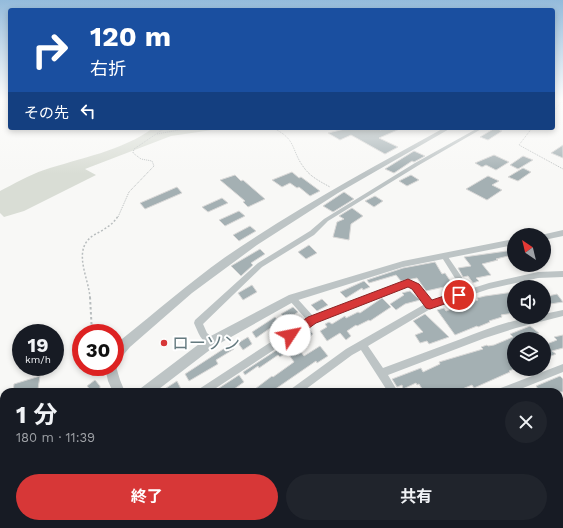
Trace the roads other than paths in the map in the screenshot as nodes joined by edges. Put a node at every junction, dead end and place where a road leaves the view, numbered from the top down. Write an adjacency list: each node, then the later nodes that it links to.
1 (444, 130): 15 (street)
2 (477, 130): 13 (street)
3 (563, 234): 4 (street)
4 (551, 236)
5 (507, 243): 6 (street)
6 (444, 256): 8 (street); 9 (street)
7 (563, 274): 8 (street)
8 (468, 292): 10 (street)
9 (292, 298): 12 (street); 13 (street)
10 (430, 305): 12 (street); 14 (street)
11 (563, 313): 17 (street)
12 (312, 320): 21 (street)
13 (211, 342): 20 (street)
14 (362, 344): 17 (street); 22 (street)
15 (124, 345)
16 (563, 368): 24 (street)
17 (382, 373): 23 (street)
18 (113, 376): 19 (street)
19 (118, 388)
20 (150, 388)
21 (208, 388)
22 (300, 388)
23 (391, 388)
24 (511, 388)

